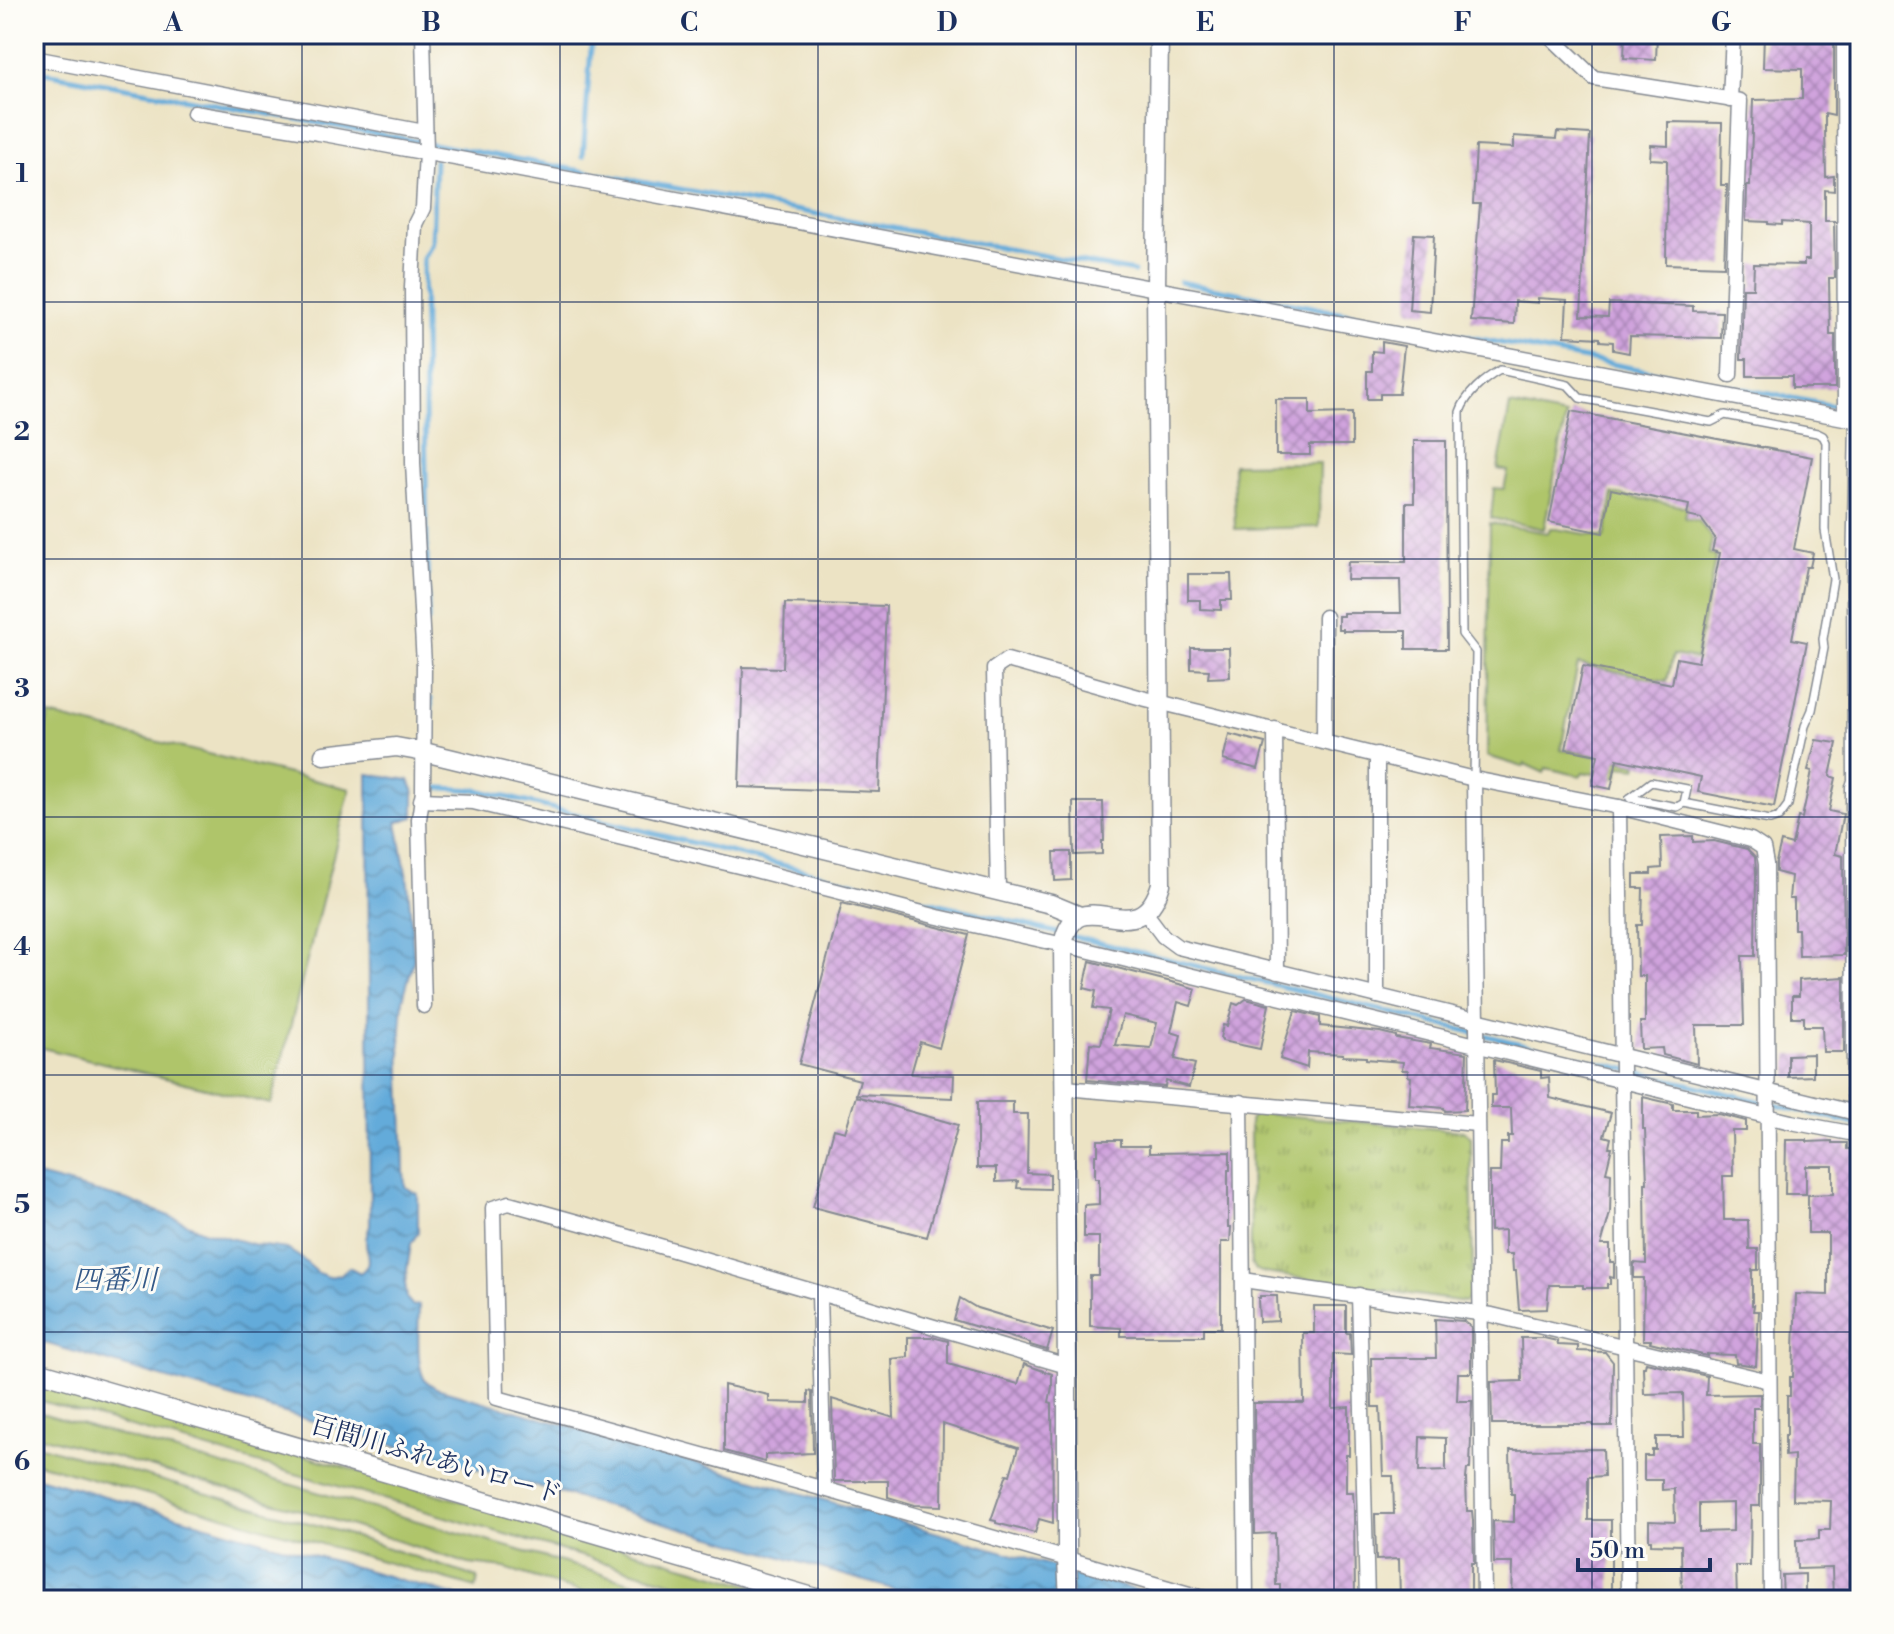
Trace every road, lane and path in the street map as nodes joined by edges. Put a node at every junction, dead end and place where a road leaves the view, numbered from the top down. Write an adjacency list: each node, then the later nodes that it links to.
1 (423, 34): 10 (street)
2 (1159, 34): 11 (street)
3 (1548, 34): 7 (street)
4 (1733, 34): 7 (street)
5 (1844, 34): 13 (street)
6 (34, 58): 8 (street)
7 (1730, 100): 12 (street)
8 (250, 110): 9 (street); 10 (street); 10 (street)
9 (194, 113)
10 (425, 142): 11 (street); 18 (street)
11 (1156, 288): 13 (street); 15 (street)
12 (1730, 375)
13 (1851, 415): 38 (street)
14 (1325, 617): 17 (street)
15 (1160, 702): 16 (street); 25 (street); 26 (street)
16 (1275, 729): 17 (street); 29 (street)
17 (1324, 741): 19 (street)
18 (424, 752): 20 (street); 22 (street); 25 (street)
19 (1377, 754): 21 (street); 30 (street)
20 (324, 755)
21 (1474, 779): 23 (street); 24 (lane); 32 (street)
22 (422, 791): 28 (street); 31 (street)
23 (1624, 803): 24 (lane); 24 (lane); 33 (street); 36 (street)
24 (1684, 803)
25 (998, 891): 27 (street)
26 (1145, 912): 27 (street); 29 (street)
27 (1080, 916): 28 (street)
28 (1064, 939): 32 (street); 34 (street)
29 (1277, 972): 30 (street)
30 (1377, 996): 32 (street)
31 (424, 1006)
32 (1477, 1034): 33 (street); 33 (street); 37 (street)
33 (1622, 1069): 36 (street); 36 (street); 43 (street)
34 (1065, 1088): 35 (street); 44 (street)
35 (1241, 1102): 37 (street); 39 (street)
36 (1768, 1103): 38 (street); 38 (street); 46 (street)
37 (1477, 1124): 42 (street)
38 (1857, 1126)
39 (1243, 1280): 41 (street); 52 (street)
40 (819, 1294): 44 (street); 47 (street); 47 (street)
41 (1359, 1295): 42 (street); 53 (street)
42 (1480, 1313): 43 (street); 54 (street)
43 (1625, 1346): 46 (street); 55 (street)
44 (1067, 1366): 48 (street)
45 (34, 1370): 49 (street, 百間川ふれあいロード)
46 (1769, 1381): 56 (street)
47 (824, 1489): 48 (street)
48 (1068, 1566): 50 (street); 51 (street)
49 (823, 1600)
50 (1069, 1600)
51 (1210, 1600)
52 (1246, 1600)
53 (1367, 1600)
54 (1484, 1600)
55 (1628, 1600)
56 (1771, 1600)

